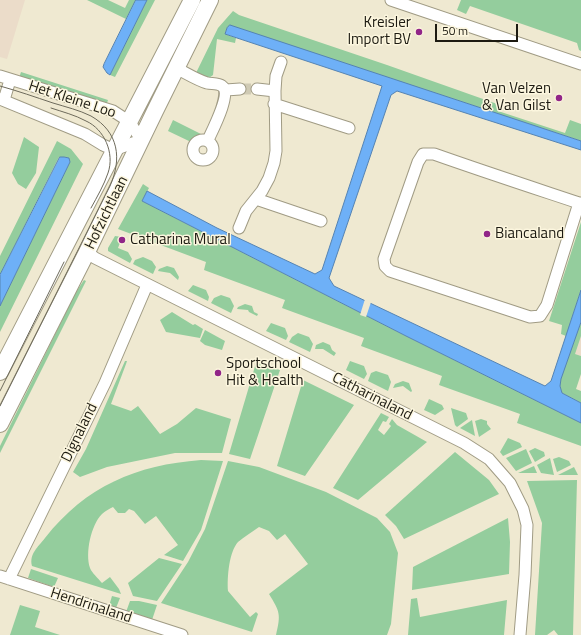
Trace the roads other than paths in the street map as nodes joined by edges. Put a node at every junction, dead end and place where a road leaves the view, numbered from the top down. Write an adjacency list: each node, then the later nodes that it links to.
1 (192, 0): 14 (main road, Hofzichtlaan)
2 (210, 0): 6 (main road, Hofzichtlaan)
3 (391, 0): 5 (street)
4 (281, 62): 11 (street)
5 (581, 64)
6 (176, 68): 10 (street); 16 (main road, Hofzichtlaan)
7 (5, 78): 12 (street, Het Kleine Loo); 14 (street, Het Kleine Loo)
8 (240, 89): 10 (street)
9 (256, 89): 11 (street)
10 (226, 90): 17 (street)
11 (274, 91): 13 (street)
12 (2, 100): 18 (street, Het Kleine Loo)
13 (274, 104): 15 (street); 19 (street)
14 (130, 122): 16 (street, Het Kleine Loo); 18 (main road, Hofzichtlaan)
15 (350, 128)
16 (141, 140): 18 (street); 23 (main road, Hofzichtlaan)
17 (208, 140)
18 (114, 150): 25 (main road, Hofzichtlaan)
19 (256, 199): 21 (street); 22 (street)
20 (580, 203): 20 (street)
21 (321, 221)
22 (239, 228)
23 (87, 252): 24 (street, Catharinaland); 26 (main road, Hofzichtlaan)
24 (148, 286): 27 (street, Dignaland); 29 (street, Catharinaland)
25 (0, 372)
26 (0, 424)
27 (4, 577): 28 (street, Hendrinaland)
28 (182, 635)
29 (520, 635)

